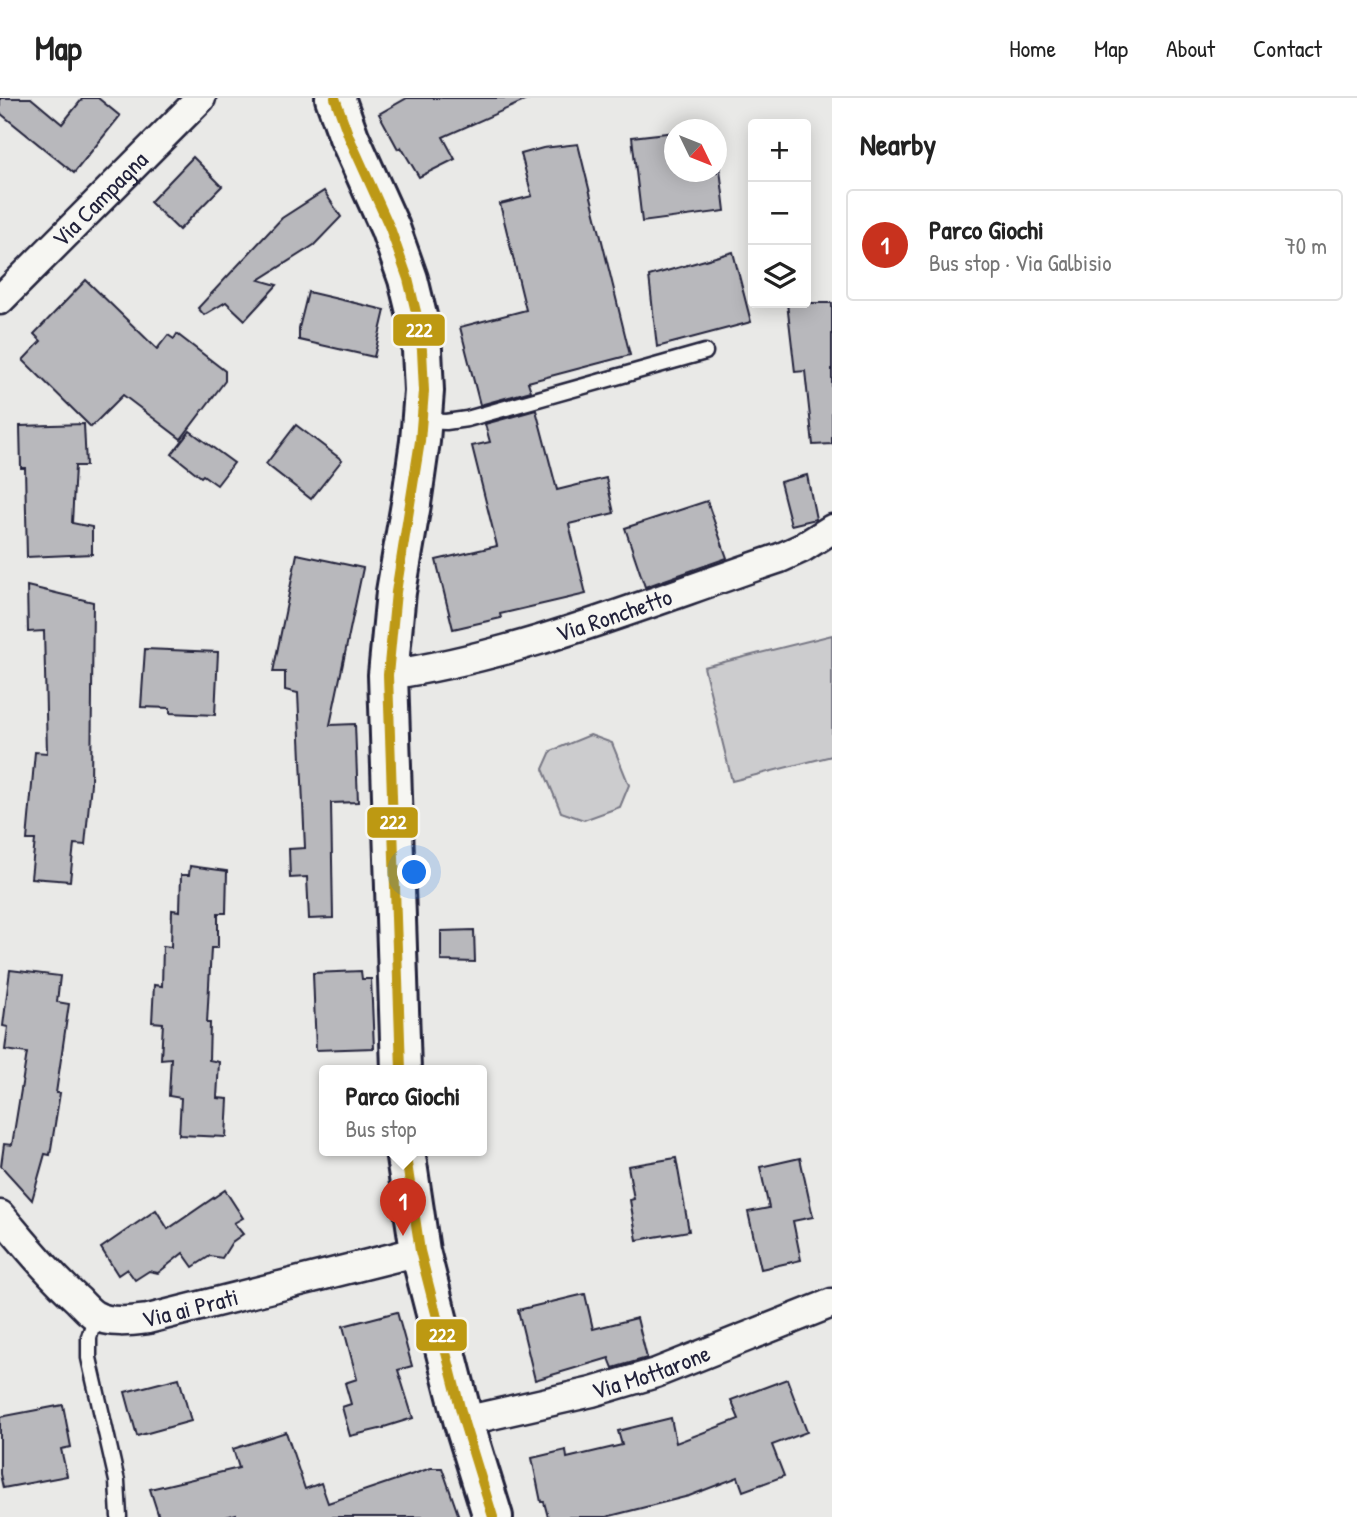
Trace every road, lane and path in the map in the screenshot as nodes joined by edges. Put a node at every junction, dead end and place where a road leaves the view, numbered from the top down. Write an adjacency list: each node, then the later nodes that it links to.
1 (201, 98): 3 (street, Via Campagna)
2 (335, 98): 5 (street)
3 (0, 300)
4 (705, 352): 5 (lane)
5 (422, 421): 7 (street)
6 (832, 529): 7 (street, Via Ronchetto)
7 (388, 675): 8 (street)
8 (401, 1065)
9 (406, 1156): 11 (street)
10 (0, 1215): 13 (street)
11 (419, 1251): 13 (street, Via ai Prati); 14 (street)
12 (832, 1303): 14 (street, Via Mottarone)
13 (96, 1316): 15 (lane)
14 (464, 1423): 16 (street)
15 (119, 1517)
16 (494, 1517)

